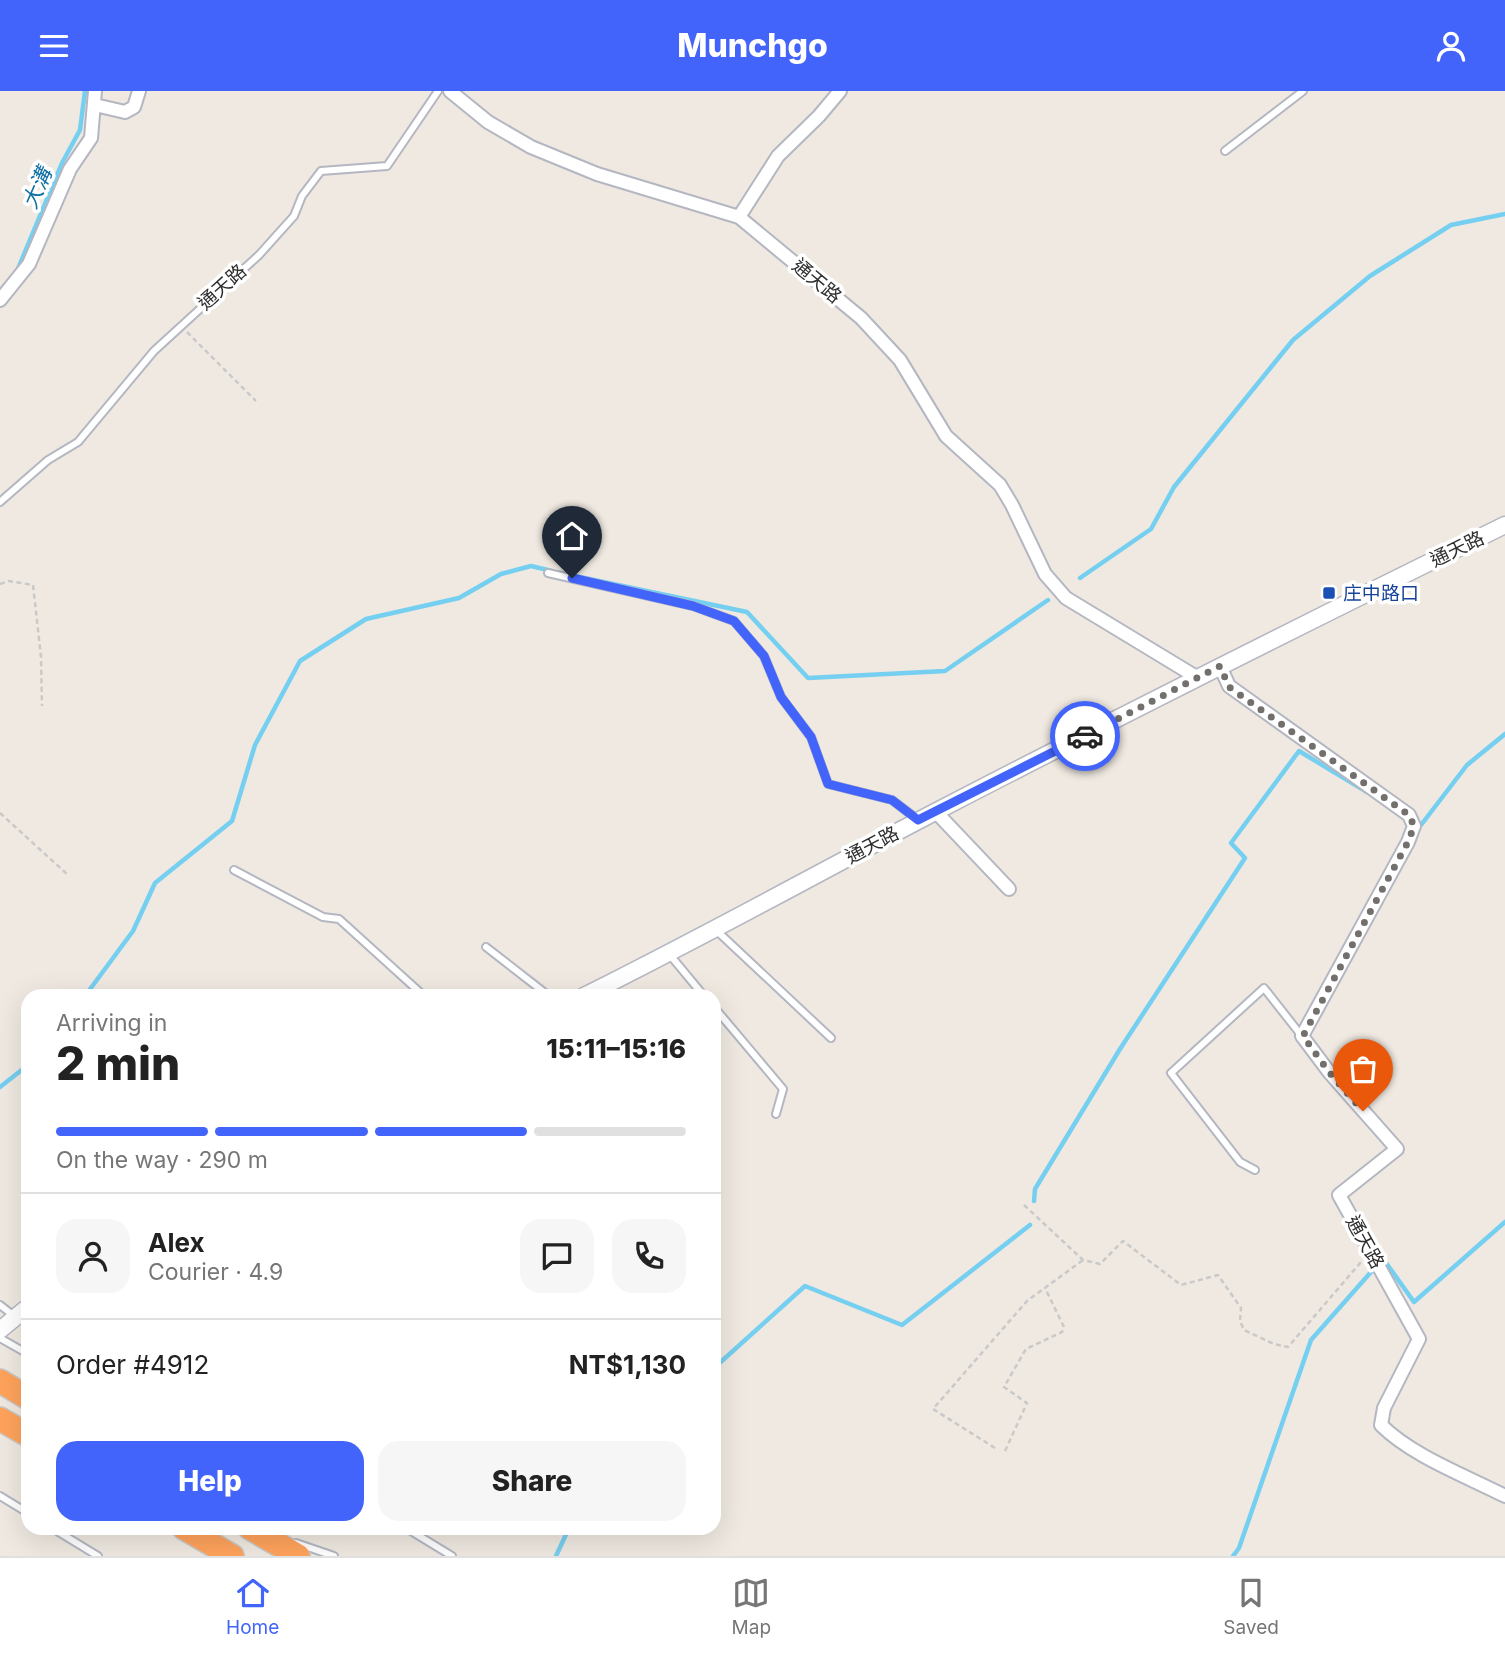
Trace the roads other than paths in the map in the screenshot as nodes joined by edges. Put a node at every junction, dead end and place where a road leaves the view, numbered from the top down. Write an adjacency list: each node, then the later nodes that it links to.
1 (95, 91): 7 (street)
2 (139, 91): 7 (street)
3 (438, 91): 11 (lane, 通天路)
4 (450, 91): 9 (street, 通天路)
5 (840, 91): 9 (street)
6 (1303, 91): 8 (lane)
7 (95, 105): 10 (street)
8 (1225, 151)
9 (739, 217): 15 (street, 通天路)
10 (0, 300)
11 (0, 502)
12 (1505, 524): 14 (street, 通天路)
13 (548, 573): 17 (lane)
14 (1220, 666): 15 (street, 通天路); 28 (street)
15 (1198, 678): 16 (street, 通天路)
16 (935, 811): 17 (street, 通天路); 19 (street)
17 (918, 820): 20 (street, 通天路)
18 (234, 870): 23 (lane)
19 (1009, 889)
20 (715, 930): 22 (street, 通天路); 29 (lane)
21 (486, 947): 24 (lane)
22 (669, 954): 25 (street, 通天路); 26 (lane)
23 (416, 989)
24 (540, 989)
25 (598, 989)
26 (698, 989)
27 (721, 1015): 30 (lane)
28 (1303, 1036): 31 (lane); 43 (street, 通天路)
29 (831, 1038)
30 (776, 1114)
31 (1255, 1170)
32 (0, 1305): 33 (lane)
33 (21, 1312)
34 (21, 1313): 35 (street)
35 (0, 1330)
36 (0, 1338): 37 (lane)
37 (21, 1350)
38 (0, 1381): 39 (highway)
39 (21, 1394)
40 (3, 1420): 41 (highway)
41 (21, 1431)
42 (0, 1496): 44 (lane)
43 (1505, 1496)
44 (21, 1509)
45 (64, 1535): 50 (lane)
46 (196, 1535): 51 (highway)
47 (263, 1535): 52 (highway)
48 (272, 1535): 53 (lane)
49 (418, 1535): 54 (lane)
50 (98, 1556)
51 (232, 1556)
52 (298, 1556)
53 (334, 1556)
54 (452, 1556)

